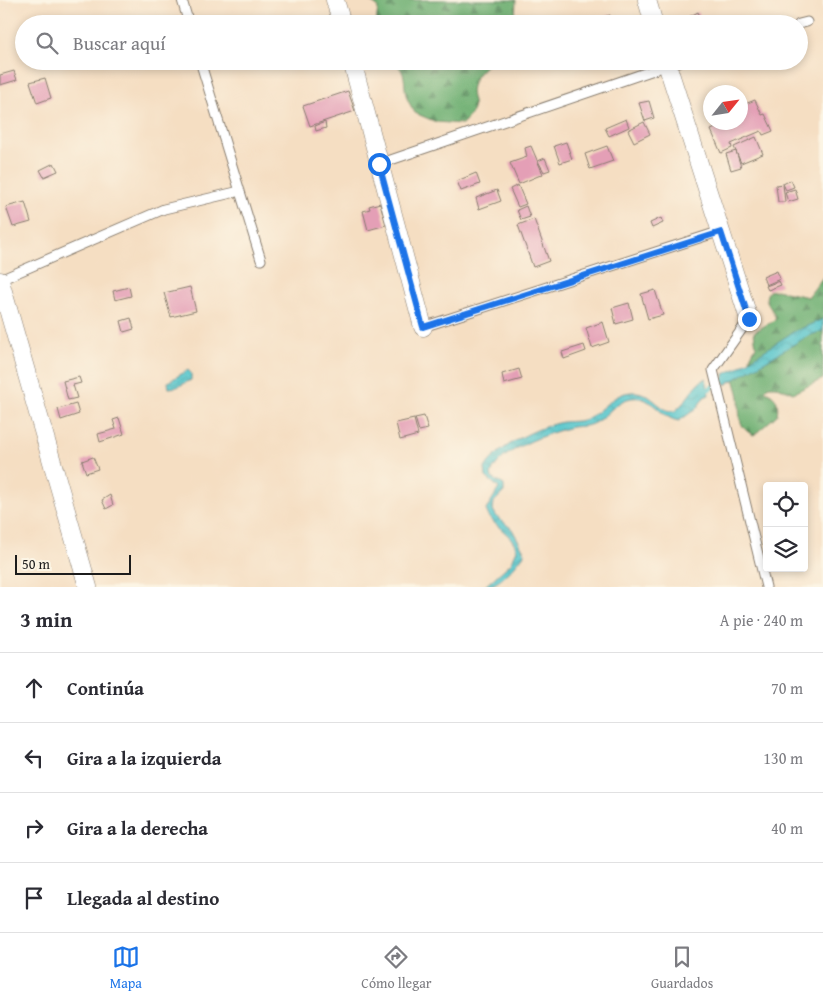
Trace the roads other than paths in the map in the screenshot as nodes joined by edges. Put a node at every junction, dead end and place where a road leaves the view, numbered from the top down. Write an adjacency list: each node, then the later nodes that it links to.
1 (182, 0): 4 (lane)
2 (336, 0): 5 (street)
3 (647, 0): 6 (street)
4 (186, 15)
5 (340, 15)
6 (651, 15)
7 (203, 70): 12 (lane)
8 (354, 70): 11 (street)
9 (648, 70): 11 (lane)
10 (673, 70): 13 (street)
11 (379, 164): 17 (street)
12 (240, 191): 14 (lane); 15 (lane)
13 (721, 232): 16 (street); 17 (lane)
14 (261, 260)
15 (0, 281): 18 (street)
16 (749, 319): 19 (lane)
17 (423, 327)
18 (88, 587)
19 (766, 587)

